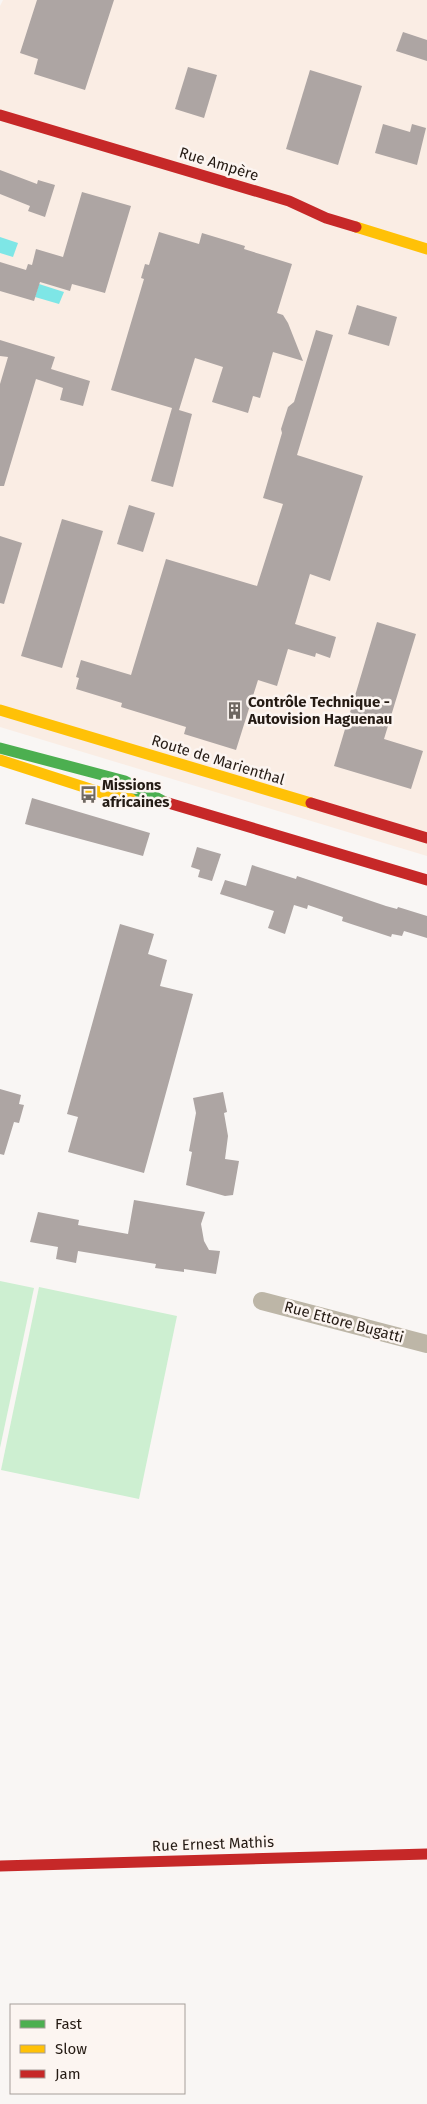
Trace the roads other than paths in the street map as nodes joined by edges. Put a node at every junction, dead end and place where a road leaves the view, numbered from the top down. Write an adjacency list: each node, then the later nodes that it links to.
1 (0, 115): 2 (street, Rue Ampère)
2 (427, 249)
3 (0, 710): 7 (street, Route de Marienthal)
4 (0, 748): 6 (street)
5 (0, 760): 6 (street)
6 (165, 802): 8 (street)
7 (427, 838)
8 (427, 880)
9 (262, 1301): 10 (street, Rue Ettore Bugatti)
10 (427, 1344)
11 (427, 1854): 12 (street, Rue Ernest Mathis)
12 (0, 1866)

